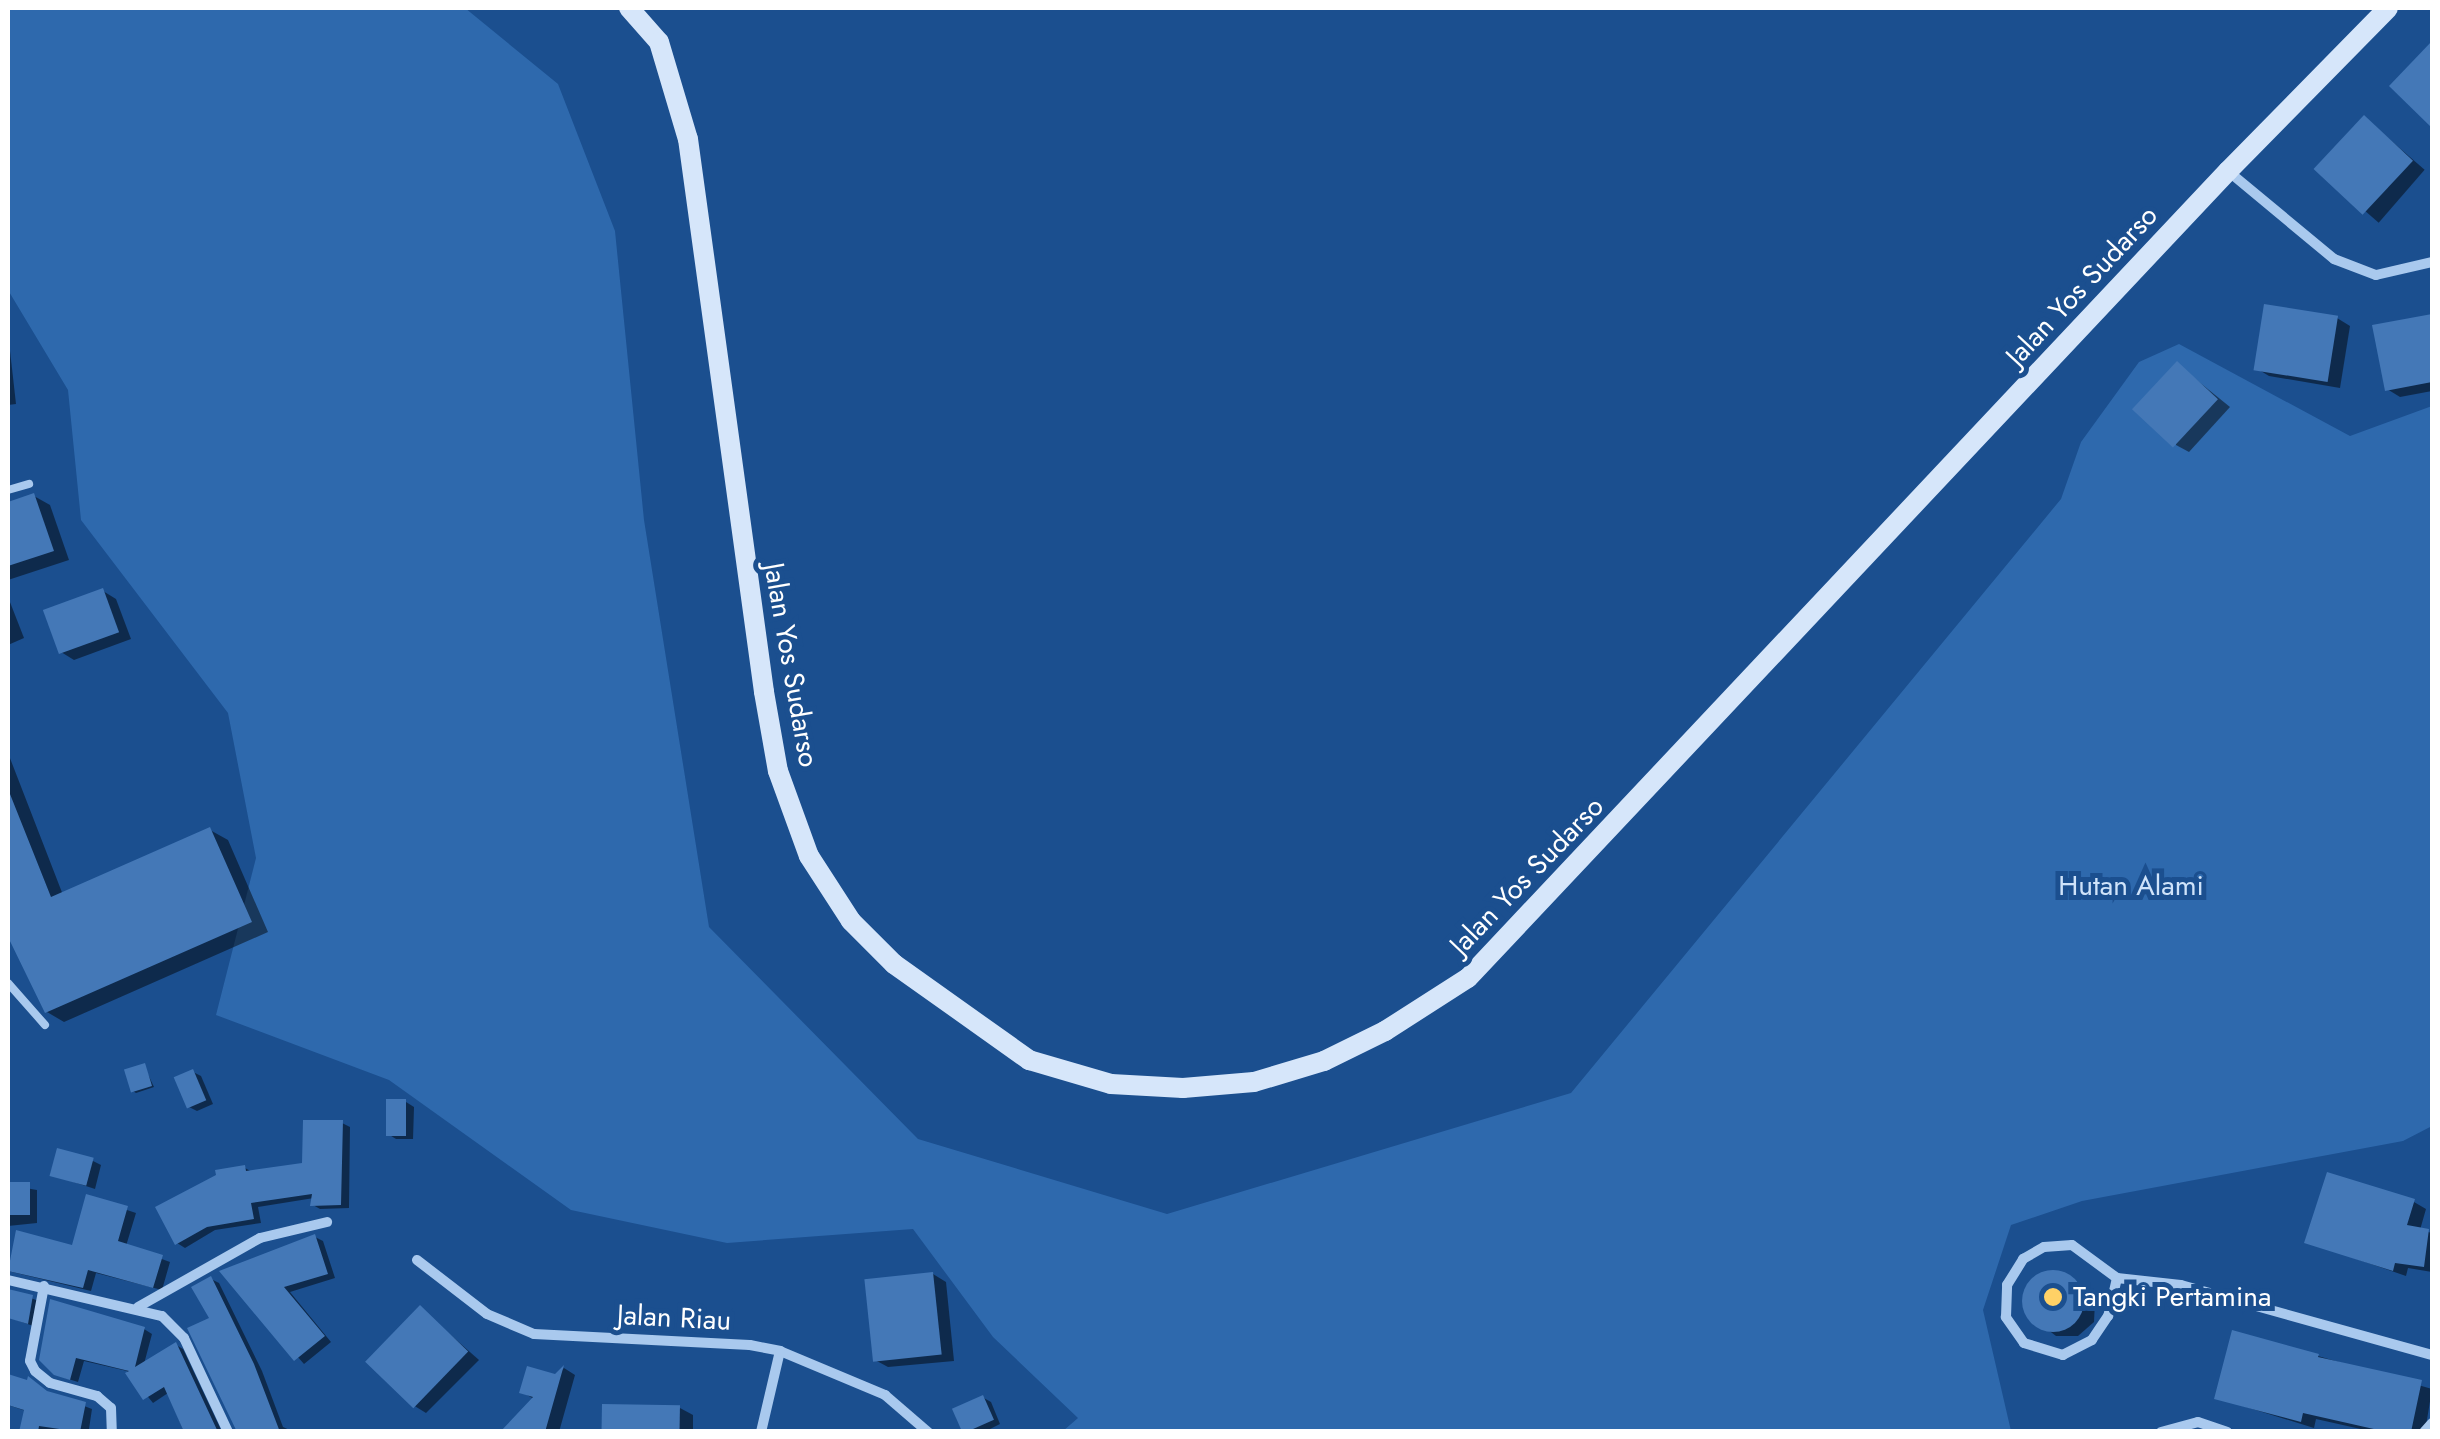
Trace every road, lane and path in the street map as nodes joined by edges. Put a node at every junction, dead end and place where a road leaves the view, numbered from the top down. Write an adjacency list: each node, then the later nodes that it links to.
1 (629, 8): 3 (main road, Jalan Yos Sudarso)
2 (2388, 8): 3 (main road, Jalan Yos Sudarso)
3 (2228, 170): 4 (street)
4 (2432, 262)
5 (30, 484): 6 (lane)
6 (8, 490)
7 (8, 982): 8 (lane)
8 (45, 1025)
9 (327, 1222): 14 (street)
10 (416, 1260): 16 (street, Jalan Riau)
11 (2117, 1278): 11 (street); 17 (street)
12 (8, 1280): 13 (street)
13 (44, 1286): 14 (street); 19 (street)
14 (138, 1307): 20 (street)
15 (2432, 1342): 17 (street)
16 (780, 1351): 21 (street); 22 (street, Jalan Riau)
17 (2428, 1353)
18 (2432, 1423): 25 (street)
19 (112, 1432)
20 (228, 1432)
21 (760, 1432)
22 (928, 1432)
23 (2161, 1432): 24 (street)
24 (2226, 1432)
25 (2424, 1432)

